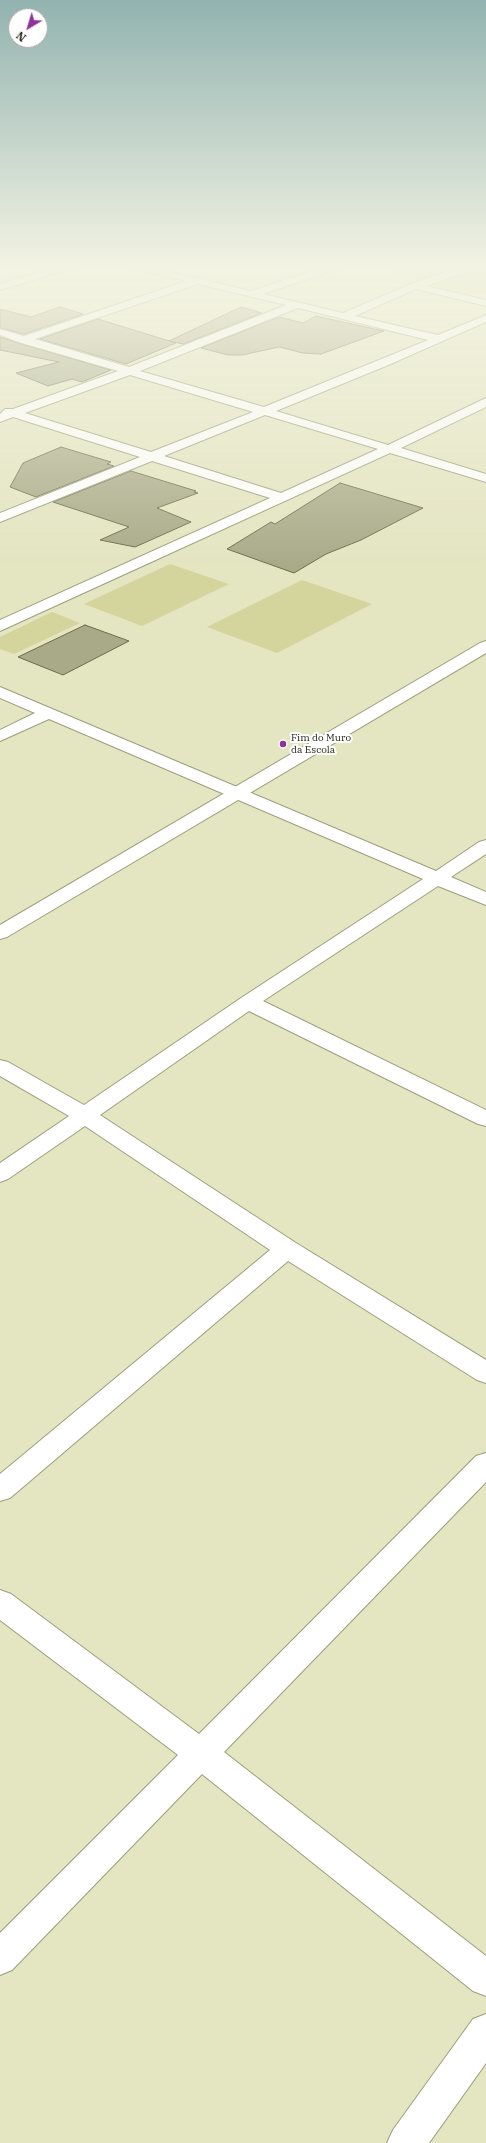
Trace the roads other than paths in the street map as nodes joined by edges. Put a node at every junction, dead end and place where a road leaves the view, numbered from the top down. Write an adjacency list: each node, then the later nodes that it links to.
1 (113, 366): 4 (street)
2 (142, 366): 4 (street)
3 (374, 366): 6 (street)
4 (129, 371): 6 (street); 7 (street)
5 (486, 402): 8 (street)
6 (264, 411): 8 (street); 9 (street)
7 (4, 414): 9 (street)
8 (389, 449): 10 (street); 11 (street)
9 (154, 456): 11 (street); 12 (street)
10 (486, 478)
11 (280, 497): 13 (street)
12 (0, 518)
13 (0, 626)
14 (486, 647): 18 (street)
15 (0, 692): 16 (street)
16 (48, 713): 17 (street); 18 (street)
17 (0, 736)
18 (238, 793): 20 (street); 22 (street)
19 (486, 846): 20 (street)
20 (440, 878): 21 (street); 23 (street)
21 (486, 899)
22 (0, 933)
23 (248, 1002): 25 (street); 26 (street)
24 (0, 1067): 25 (street)
25 (84, 1115): 27 (street); 28 (street)
26 (486, 1119)
27 (0, 1174)
28 (287, 1249): 29 (street); 31 (street)
29 (486, 1373)
30 (486, 1464): 33 (street)
31 (0, 1490)
32 (0, 1603): 33 (street)
33 (200, 1753): 34 (street); 35 (street)
34 (0, 1958)
35 (486, 1978)
36 (486, 2032): 37 (street)
37 (406, 2143)

